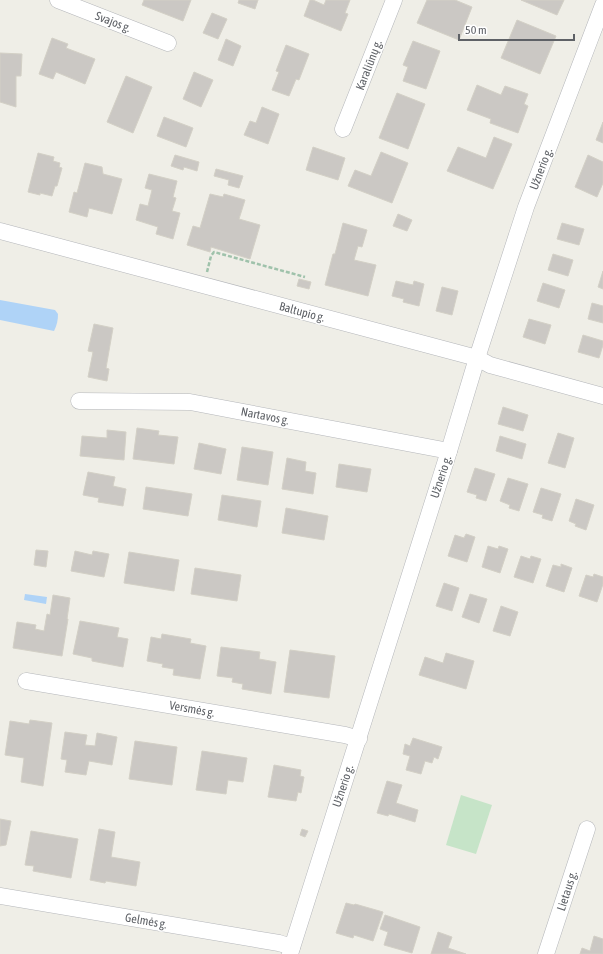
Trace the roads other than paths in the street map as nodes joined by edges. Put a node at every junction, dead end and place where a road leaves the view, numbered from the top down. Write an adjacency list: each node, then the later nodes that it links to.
1 (58, 0): 4 (street, Svajos g.)
2 (394, 0): 5 (street, Karaliūnų g.)
3 (603, 5): 7 (street, Užnerio g.)
4 (168, 43)
5 (343, 130)
6 (0, 231): 7 (street, Baltupio g.)
7 (477, 358): 8 (street, Baltupio g.); 10 (street, Užnerio g.)
8 (603, 396)
9 (79, 401): 10 (street, Nartavos g.)
10 (449, 451): 12 (street, Užnerio g.)
11 (26, 681): 12 (street, Versmės g.)
12 (358, 739): 15 (street, Užnerio g.)
13 (587, 829): 16 (street, Lietaus g.)
14 (0, 896): 15 (street, Gelmės g.)
15 (291, 951)
16 (546, 954)

